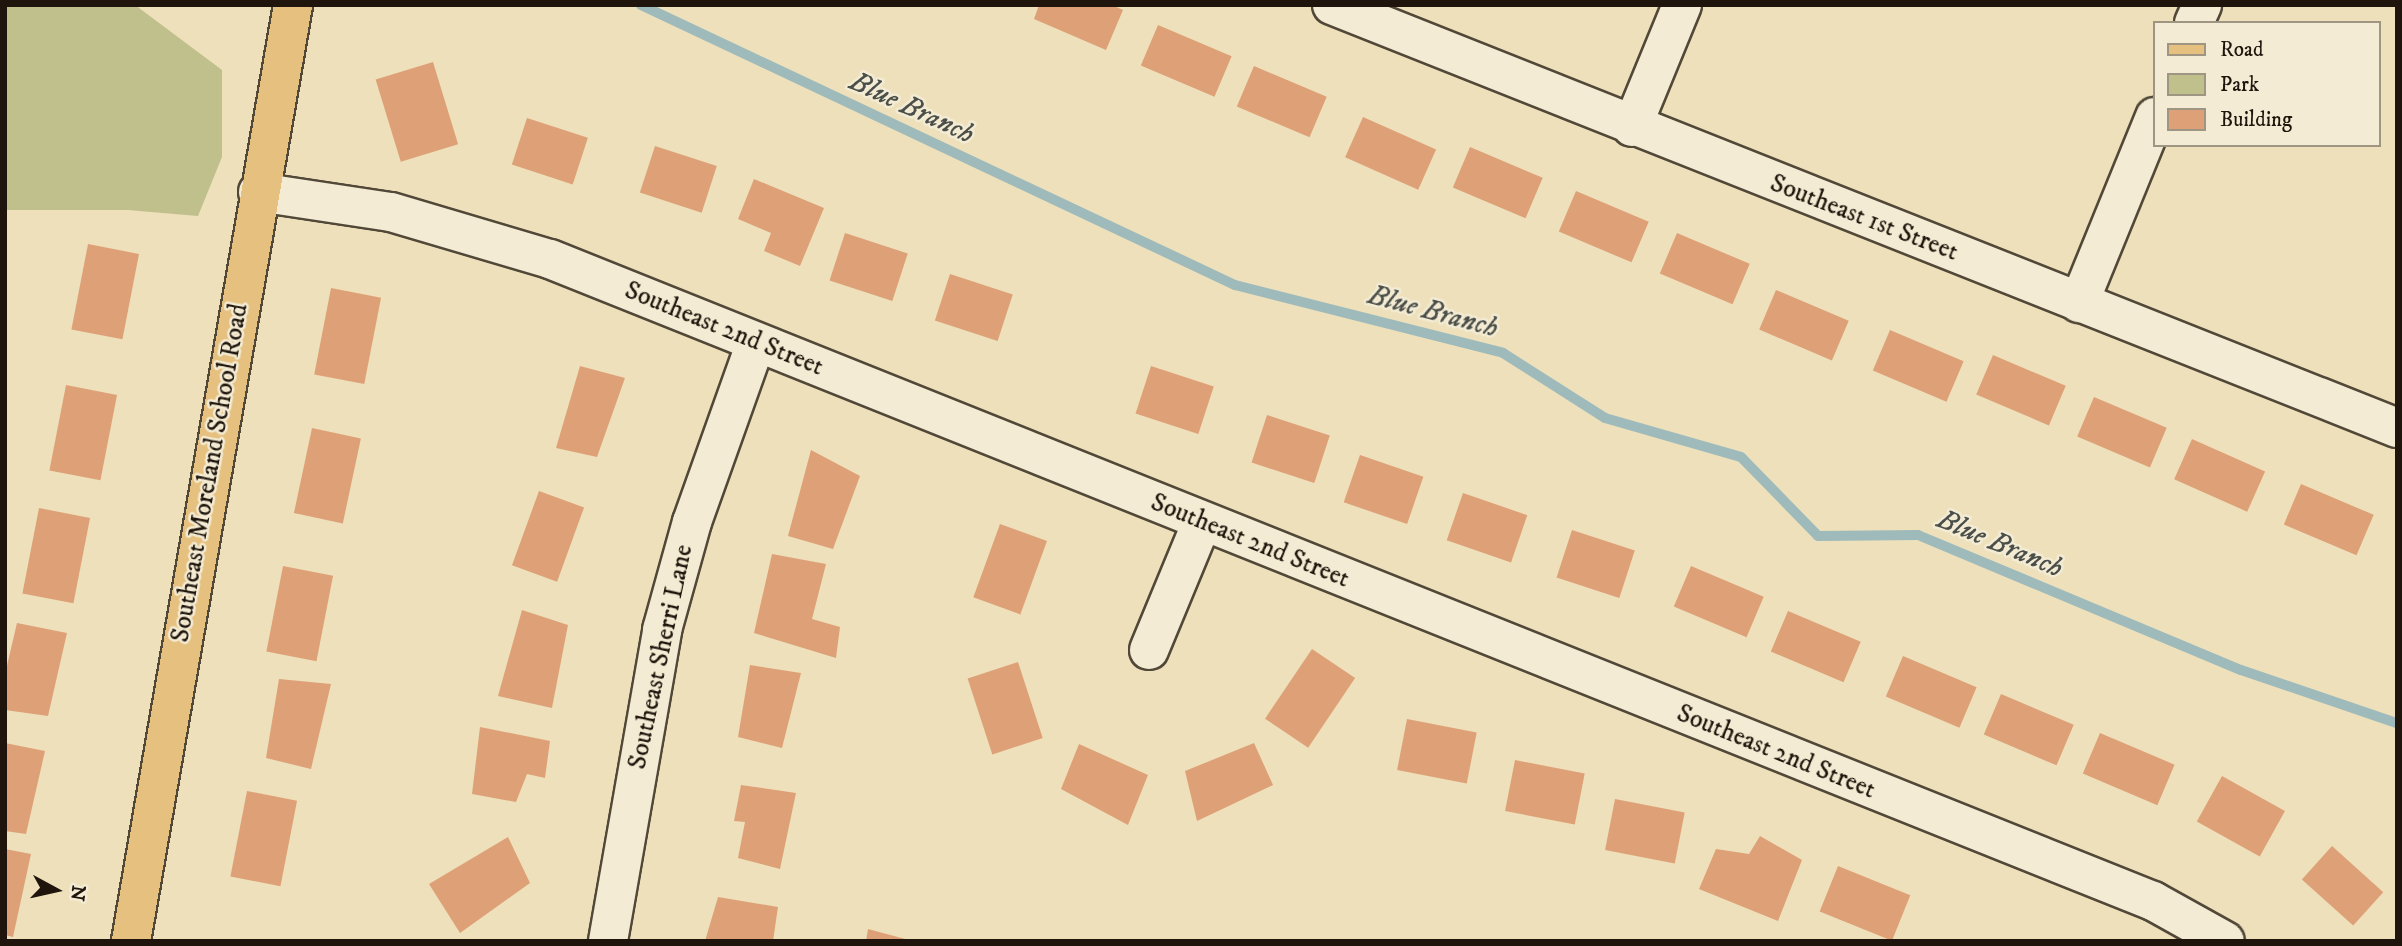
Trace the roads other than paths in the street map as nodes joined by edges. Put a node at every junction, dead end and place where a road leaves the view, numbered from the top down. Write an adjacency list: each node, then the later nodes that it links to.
1 (293, 5): 8 (main road, Southeast Moreland School Road)
2 (1332, 5): 7 (street, Southeast 1st Street)
3 (1682, 5): 7 (street)
4 (2202, 5): 5 (street)
5 (2195, 21)
6 (2154, 119): 9 (street)
7 (1632, 127): 9 (street, Southeast 1st Street)
8 (258, 192): 10 (street, Southeast 2nd Street); 14 (main road, Southeast Moreland School Road)
9 (2078, 303): 11 (street, Southeast 1st Street)
10 (756, 342): 12 (street, Southeast 2nd Street); 15 (street, Southeast Sherri Lane)
11 (2397, 428)
12 (1202, 522): 13 (street); 16 (street, Southeast 2nd Street)
13 (1149, 650)
14 (131, 941)
15 (608, 941)
16 (2225, 941)

